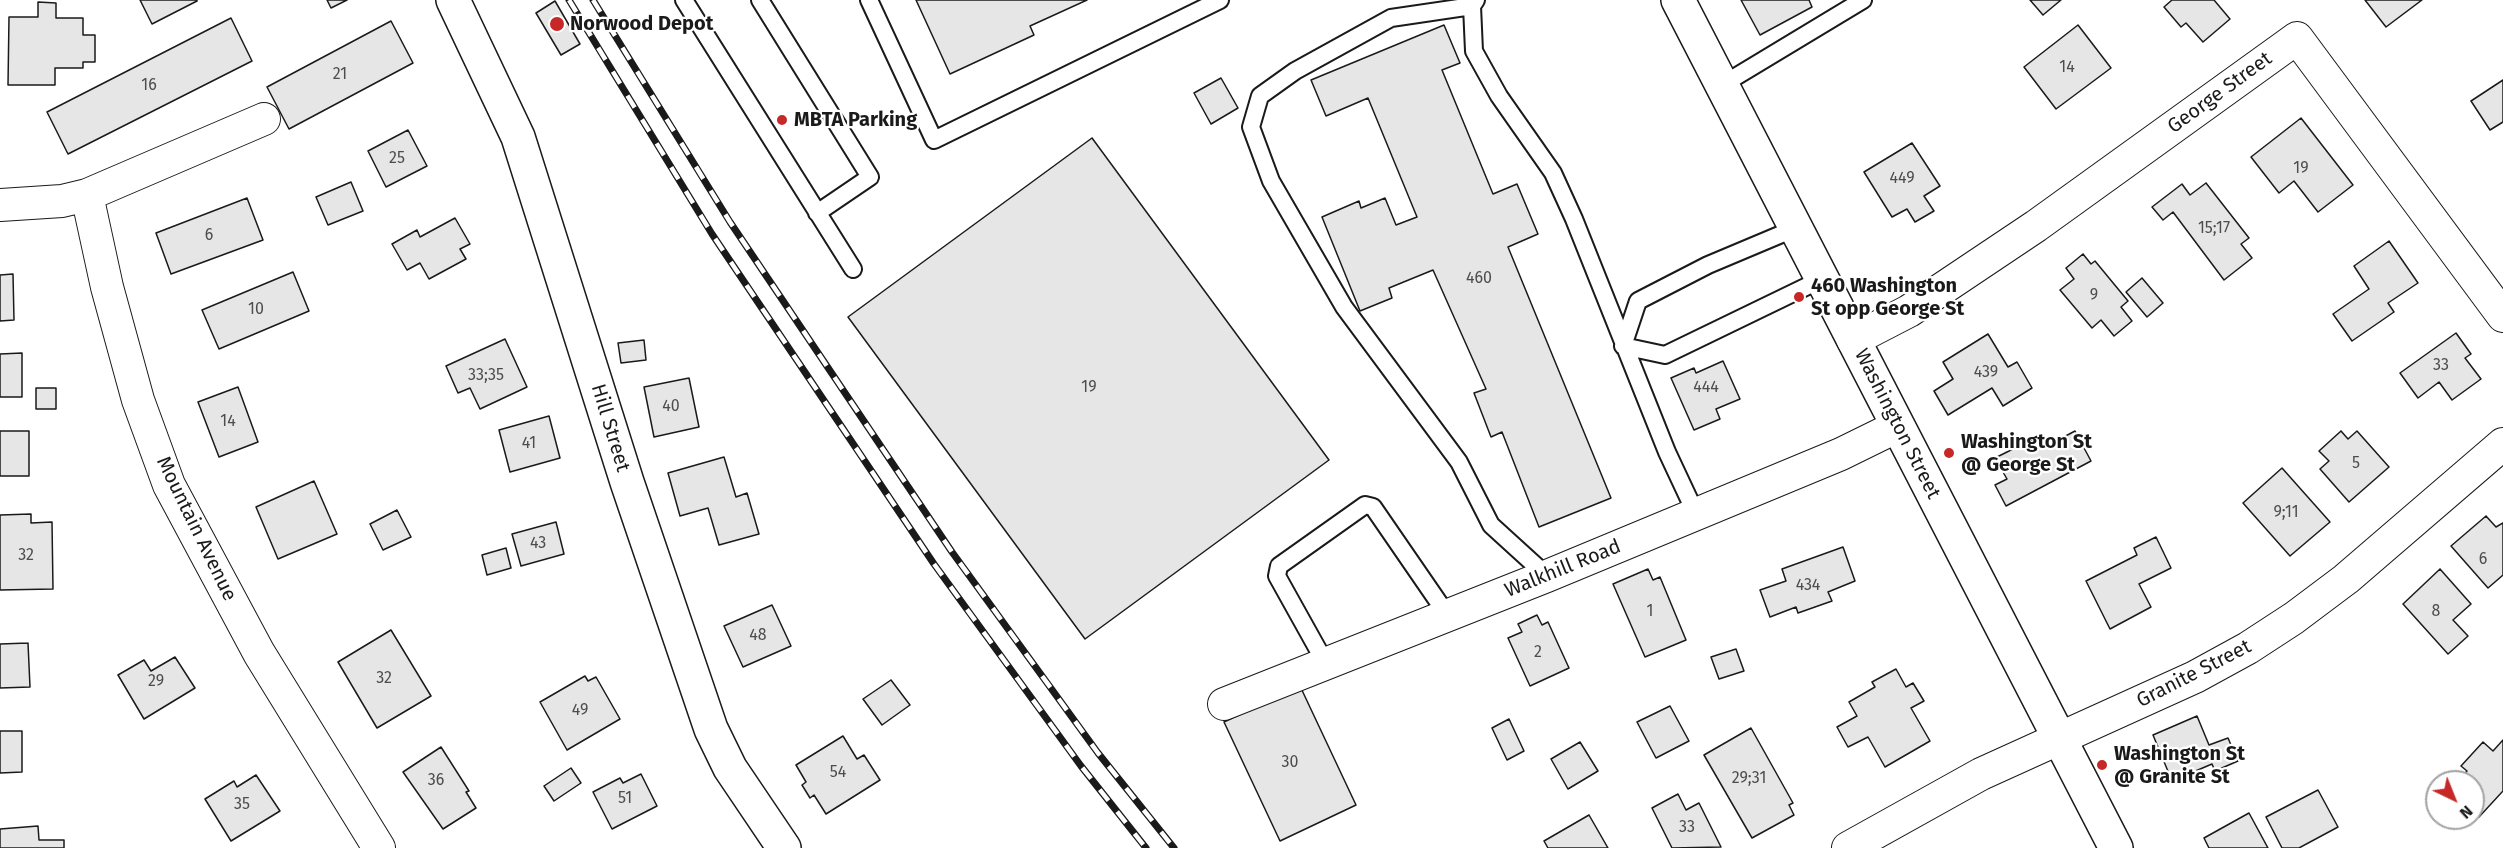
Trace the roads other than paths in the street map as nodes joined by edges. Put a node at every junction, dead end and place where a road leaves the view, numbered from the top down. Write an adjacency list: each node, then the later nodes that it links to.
1 (453, 0): 29 (main road, Hill Street)
2 (760, 0): 13 (lane)
3 (868, 0): 4 (lane)
4 (1220, 0)
5 (1678, 0): 9 (main road, Washington Street)
6 (1863, 0): 9 (lane)
7 (688, 2): 13 (lane)
8 (1474, 3): 19 (lane); 23 (lane)
9 (1722, 85): 14 (main road, Washington Street)
10 (264, 119): 11 (street)
11 (87, 195): 12 (street); 28 (street, Mountain Avenue)
12 (0, 205)
13 (817, 213): 15 (lane)
14 (1796, 228): 16 (main road, Washington Street); 19 (lane)
15 (853, 269)
16 (1822, 279): 18 (main road, Washington Street); 19 (lane)
17 (2503, 316): 18 (street, George Street)
18 (1853, 340): 20 (main road, Washington Street)
19 (1623, 346): 22 (lane)
20 (1898, 426): 22 (street, Walkhill Road); 27 (main road, Washington Street)
21 (2503, 444): 27 (street, Granite Street)
22 (1696, 514): 23 (street, Walkhill Road)
23 (1547, 576): 24 (street, Walkhill Road)
24 (1448, 616): 25 (street, Walkhill Road); 25 (lane)
25 (1326, 664): 26 (street, Walkhill Road)
26 (1224, 704)
27 (2058, 739): 30 (street, Granite Street); 31 (main road, Washington Street)
28 (380, 848)
29 (784, 848)
30 (1848, 848)
31 (2116, 848)

